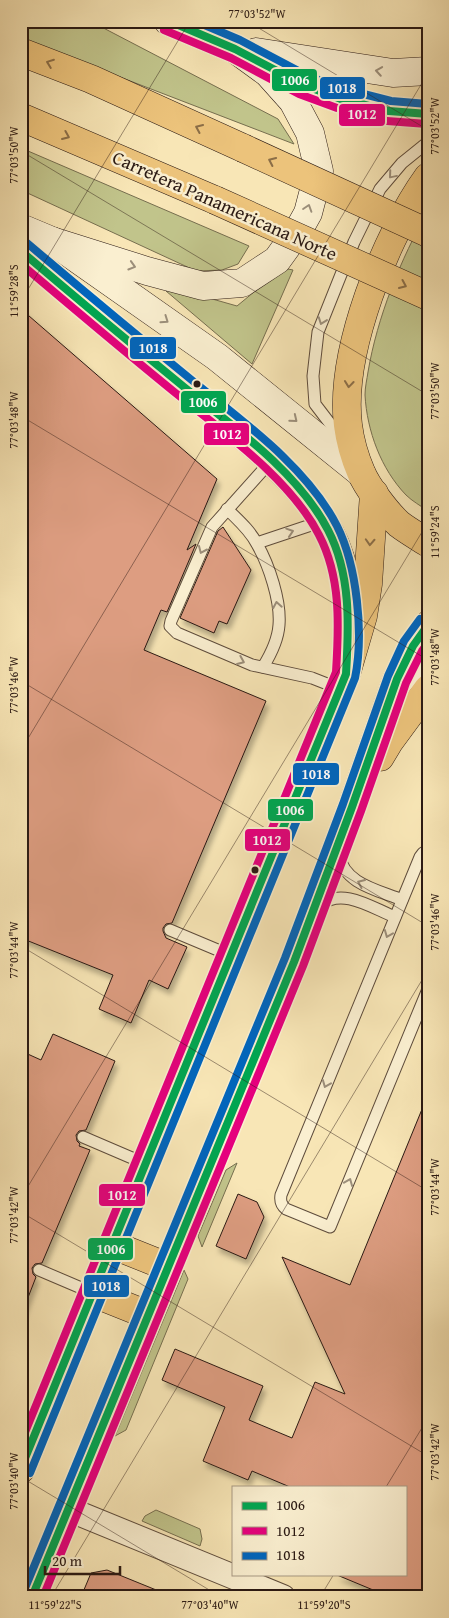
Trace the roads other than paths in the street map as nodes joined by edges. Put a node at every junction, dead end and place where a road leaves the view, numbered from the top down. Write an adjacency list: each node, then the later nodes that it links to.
1 (168, 21): 2 (main road)
2 (235, 49): 4 (main road, one-way to 2); 5 (main road); 11 (main road, one-way to 2)
3 (21, 52): 10 (main road, one-way to 3, bridge)
4 (428, 71)
5 (428, 114)
6 (21, 117): 13 (main road, Carretera Panamericana Norte, one-way to 13, bridge)
7 (428, 142): 15 (lane, one-way to 15)
8 (428, 177): 15 (main road, one-way to 15)
9 (21, 228): 11 (main road)
10 (428, 233)
11 (52, 241): 15 (main road, one-way to 15)
12 (21, 251): 14 (main road)
13 (428, 296)
14 (271, 461): 16 (lane); 17 (main road)
15 (364, 475): 19 (main road); 23 (main road, one-way to 23)
16 (227, 509): 18 (lane); 22 (lane, one-way to 22)
17 (323, 521): 18 (lane, one-way to 17); 23 (main road)
18 (257, 543): 22 (lane, one-way to 18)
19 (428, 543)
20 (428, 625): 25 (main road)
21 (428, 661): 25 (lane)
22 (263, 668): 23 (lane)
23 (343, 682): 33 (main road)
24 (428, 689): 26 (main road)
25 (382, 721): 26 (main road)
26 (352, 807): 27 (main road)
27 (337, 847): 29 (lane, one-way to 27); 30 (main road)
28 (428, 850): 29 (lane)
29 (402, 900): 31 (lane)
30 (314, 911): 31 (lane); 38 (main road)
31 (395, 917): 34 (lane, one-way to 34)
32 (170, 930): 33 (lane)
33 (232, 956): 36 (main road)
34 (428, 989)
35 (83, 1137): 36 (lane)
36 (146, 1164): 37 (main road)
37 (113, 1245): 38 (main road); 40 (main road)
38 (168, 1267): 41 (main road)
39 (40, 1270): 40 (lane)
40 (93, 1292): 41 (main road); 42 (main road)
41 (148, 1315): 43 (main road)
42 (21, 1469)
43 (68, 1509): 44 (main road); 45 (street)
44 (32, 1597)
45 (283, 1597)

